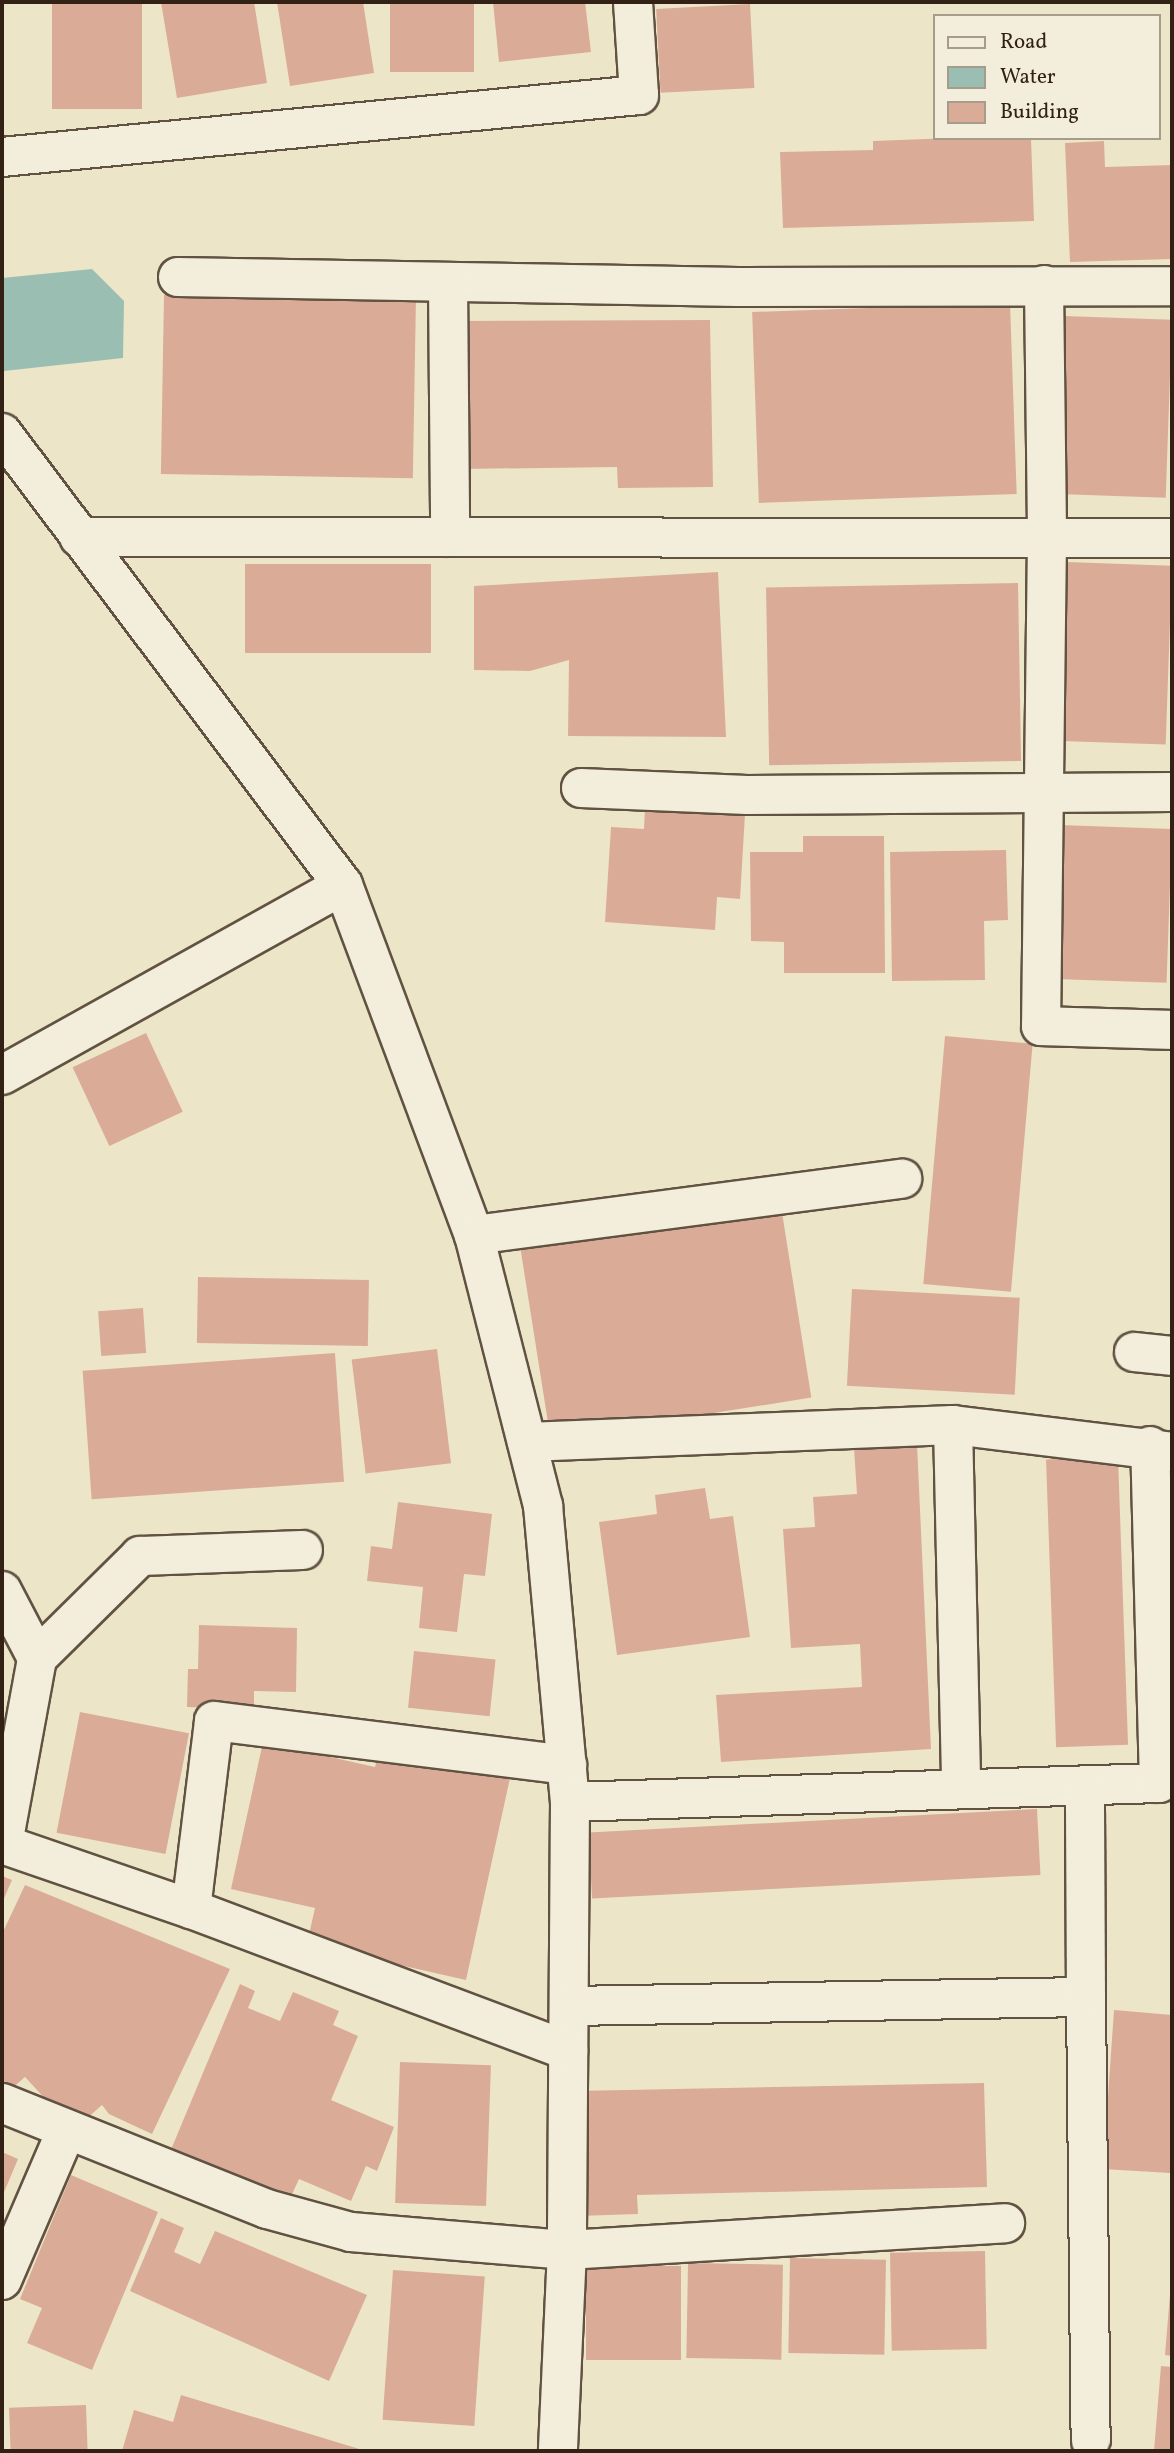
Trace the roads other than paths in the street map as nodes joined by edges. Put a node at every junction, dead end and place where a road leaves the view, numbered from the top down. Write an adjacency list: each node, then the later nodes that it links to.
1 (633, 2): 2 (street)
2 (2, 157)
3 (178, 277): 4 (street)
4 (448, 283): 5 (street); 9 (street)
5 (1044, 285): 6 (street); 10 (street)
6 (1172, 286)
7 (2, 433): 8 (street)
8 (79, 537): 9 (street); 15 (street)
9 (450, 537): 10 (street)
10 (1047, 538): 11 (street); 13 (street)
11 (1172, 538)
12 (581, 788): 13 (street)
13 (1044, 791): 14 (street); 16 (street)
14 (1172, 792)
15 (342, 885): 17 (street); 19 (street)
16 (1172, 1030)
17 (2, 1074)
18 (902, 1179): 19 (street)
19 (474, 1235): 23 (street)
20 (1134, 1352): 21 (street)
21 (1172, 1356)
22 (953, 1425): 23 (street); 24 (street); 30 (street)
23 (527, 1443): 28 (street)
24 (1161, 1449): 29 (street)
25 (303, 1550): 27 (street)
26 (2, 1591): 27 (street)
27 (37, 1658): 32 (street)
28 (567, 1765): 31 (street); 33 (street)
29 (1085, 1785): 30 (street); 34 (street)
30 (961, 1789): 31 (street)
31 (570, 1802): 35 (street)
32 (2, 1844): 33 (street)
33 (191, 1909): 36 (street)
34 (1086, 1997): 35 (street); 42 (street)
35 (569, 2006): 36 (street)
36 (568, 2051): 40 (street)
37 (2, 2104): 38 (street)
38 (66, 2129): 40 (street); 41 (street)
39 (1005, 2223): 40 (street)
40 (567, 2250): 43 (street)
41 (2, 2280)
42 (1091, 2440)
43 (558, 2451)

